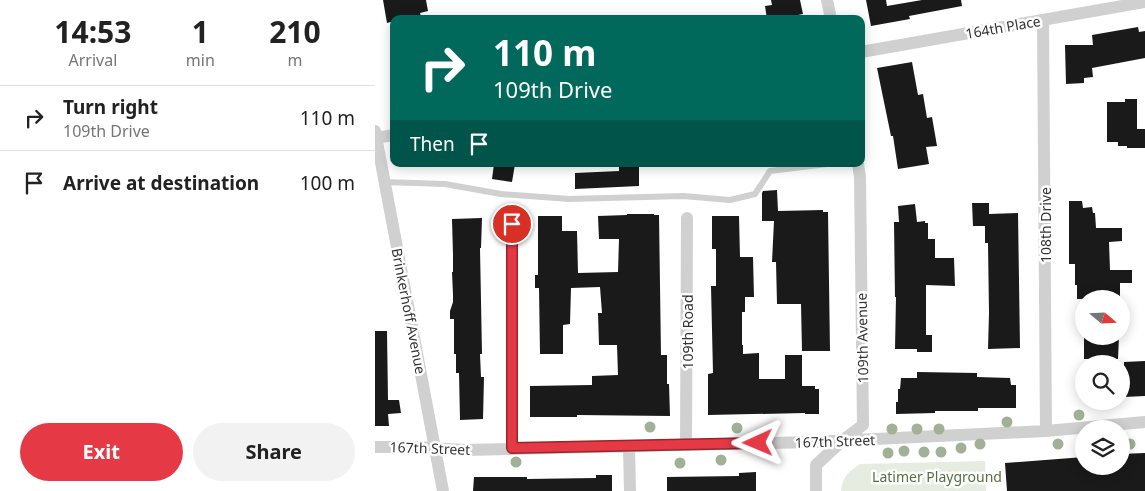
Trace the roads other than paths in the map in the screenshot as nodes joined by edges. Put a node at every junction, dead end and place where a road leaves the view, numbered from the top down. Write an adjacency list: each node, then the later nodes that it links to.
1 (827, 0): 3 (street)
2 (1145, 2): 4 (street, 164th Place)
3 (830, 15)
4 (1043, 20): 5 (street, 164th Place); 14 (street, 108th Drive)
5 (865, 51)
6 (390, 135): 7 (street)
7 (375, 136): 10 (street, Brinkerhoff Avenue)
8 (803, 167): 10 (lane)
9 (858, 167): 15 (street, 109th Avenue)
10 (384, 182): 19 (street, Brinkerhoff Avenue)
11 (687, 218): 16 (street, 109th Road)
12 (512, 224): 20 (street)
13 (1145, 422): 14 (street, 167th Street)
14 (1046, 431): 15 (street, 167th Street)
15 (843, 440): 16 (street, 167th Street); 23 (street, 109th Avenue)
16 (686, 445): 17 (street, 167th Street)
17 (629, 446): 20 (street, 167th Street); 22 (street)
18 (375, 447): 19 (street, 167th Street)
19 (435, 448): 20 (street, 167th Street); 21 (street, Brinkerhoff Avenue)
20 (512, 448)
21 (441, 490)
22 (630, 491)
23 (816, 491)

